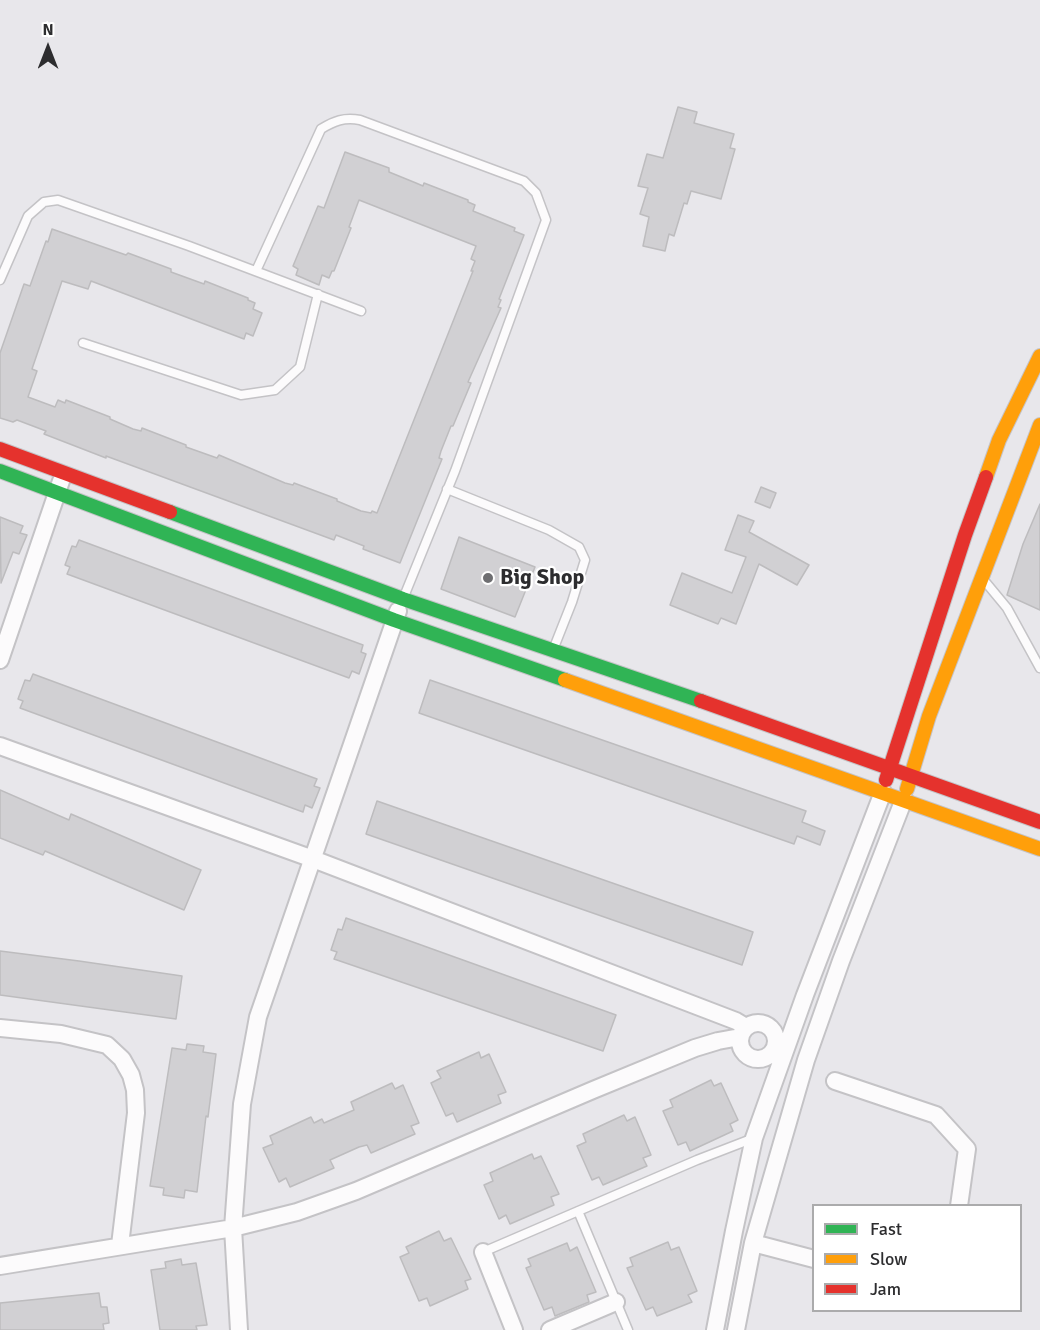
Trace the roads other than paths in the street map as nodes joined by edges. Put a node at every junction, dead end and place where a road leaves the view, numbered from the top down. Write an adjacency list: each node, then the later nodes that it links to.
1 (256, 272): 2 (lane); 3 (lane); 11 (lane)
2 (0, 280)
3 (318, 294): 4 (lane); 5 (lane)
4 (361, 311)
5 (83, 343)
6 (1040, 356): 20 (main road)
7 (1040, 425): 13 (main road)
8 (0, 449): 10 (main road)
9 (0, 471): 12 (main road)
10 (64, 472): 12 (street); 14 (main road)
11 (447, 489): 14 (lane); 16 (lane)
12 (57, 493): 15 (main road); 17 (street)
13 (981, 576): 18 (lane); 21 (main road)
14 (403, 599): 15 (street); 16 (main road)
15 (394, 620): 22 (main road); 26 (street)
16 (553, 650): 20 (main road)
17 (0, 660)
18 (1040, 668)
19 (0, 746): 26 (street)
20 (890, 768): 21 (main road); 22 (main road)
21 (911, 775): 23 (main road); 24 (main road)
22 (883, 792): 23 (main road); 29 (street)
23 (904, 799): 25 (main road); 30 (street)
24 (1040, 822)
25 (1040, 849)
26 (313, 859): 28 (street); 35 (street)
27 (0, 1028): 37 (street)
28 (743, 1032): 29 (street); 29 (street); 35 (street)
29 (781, 1050): 30 (street); 32 (street)
30 (806, 1060): 36 (street)
31 (835, 1081): 33 (street)
32 (754, 1138): 34 (lane); 46 (street)
33 (959, 1204)
34 (578, 1211): 38 (lane); 41 (lane)
35 (233, 1228): 37 (street); 42 (street)
36 (753, 1243): 39 (street); 47 (street)
37 (120, 1245): 40 (street)
38 (483, 1252): 43 (street)
39 (812, 1259)
40 (0, 1266)
41 (616, 1302): 44 (street); 45 (lane)
42 (239, 1330)
43 (514, 1330)
44 (550, 1330)
45 (628, 1330)
46 (715, 1330)
47 (736, 1330)

